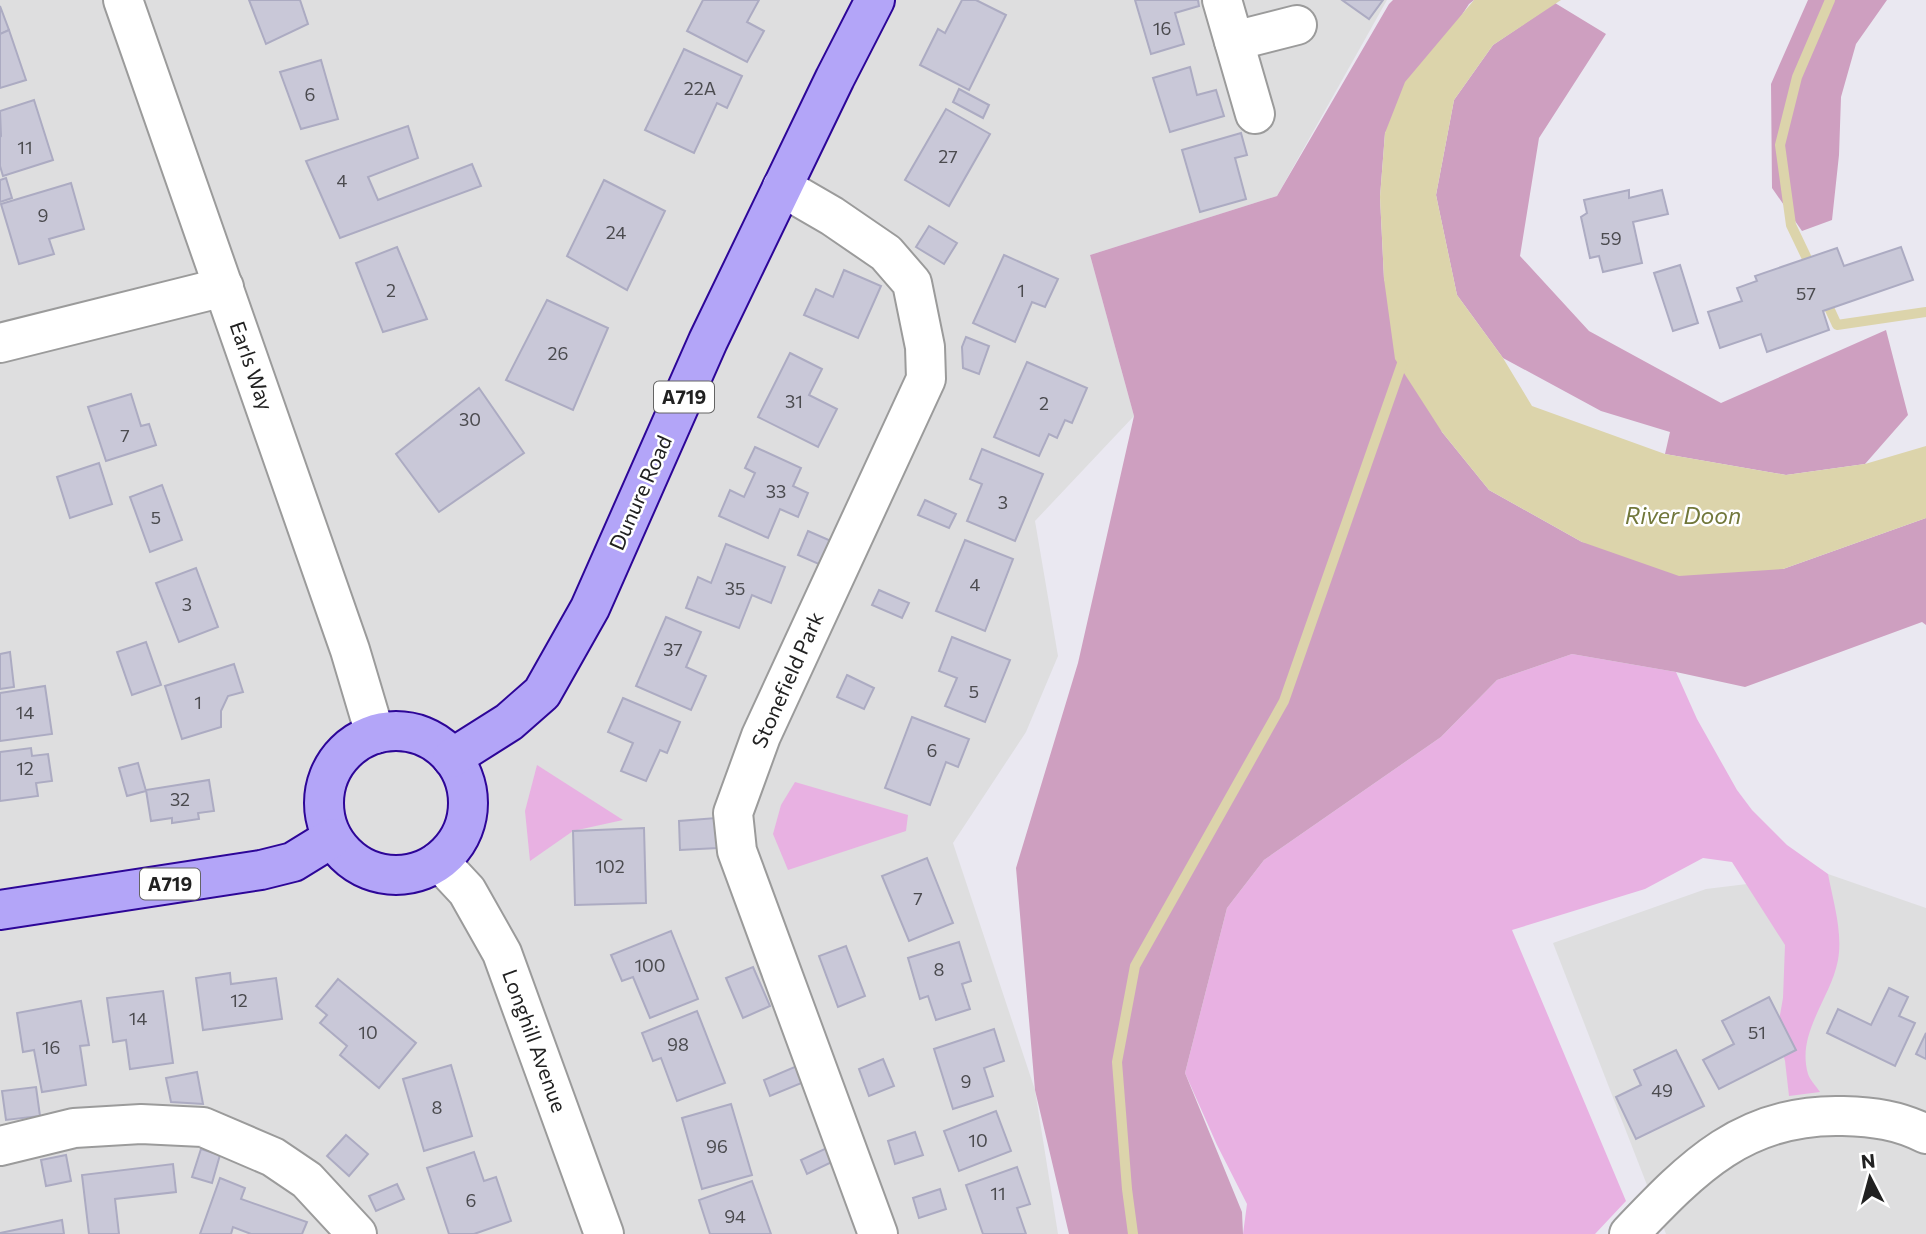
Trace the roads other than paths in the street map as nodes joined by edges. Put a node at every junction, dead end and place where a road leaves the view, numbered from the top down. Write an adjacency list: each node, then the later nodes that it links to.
1 (123, 0): 8 (street, Earls Way)
2 (875, 0): 7 (main road, Dunure Road / A719)
3 (1222, 0): 5 (street)
4 (1297, 25): 5 (street)
5 (1234, 41): 6 (street)
6 (1255, 114)
7 (782, 187): 11 (main road, Dunure Road / A719); 19 (street, Stonefield Park)
8 (224, 288): 9 (street); 10 (street, Earls Way)
9 (0, 343)
10 (375, 734): 11 (main road); 12 (main road)
11 (452, 758): 13 (main road)
12 (332, 838): 13 (main road); 14 (main road, A719)
13 (439, 861): 18 (street, Longhill Avenue)
14 (0, 910)
15 (1926, 1134): 20 (street)
16 (0, 1146): 17 (street)
17 (357, 1234)
18 (604, 1234)
19 (878, 1234)
20 (1629, 1234)

